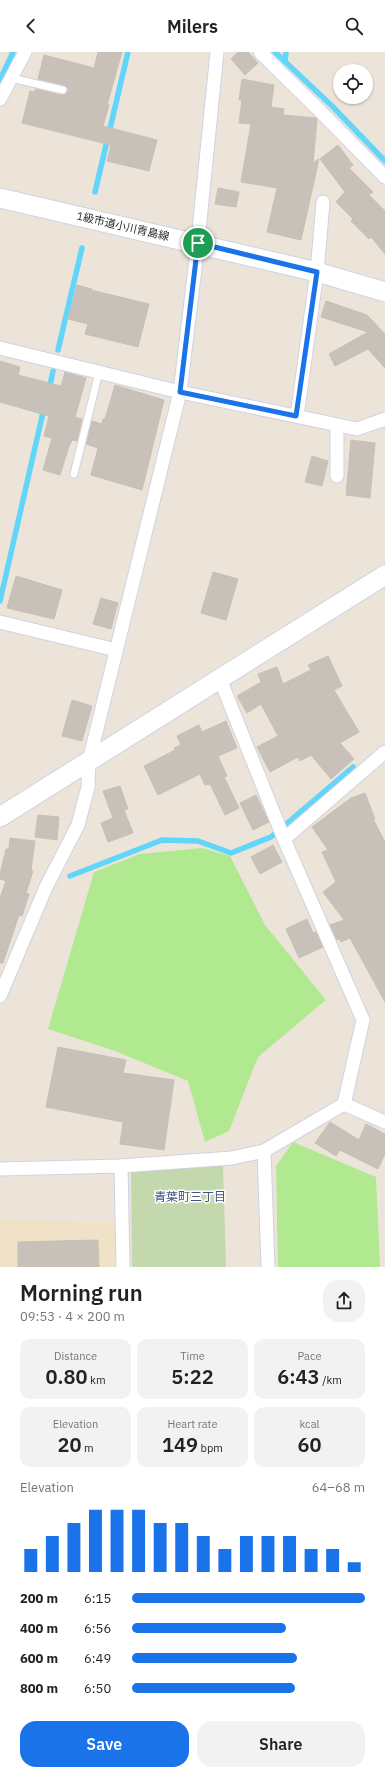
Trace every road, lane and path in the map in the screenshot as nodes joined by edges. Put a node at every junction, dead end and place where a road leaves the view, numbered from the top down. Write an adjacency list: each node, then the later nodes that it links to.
1 (25, 52): 4 (street)
2 (217, 52): 10 (street)
3 (260, 52): 7 (street)
4 (11, 78): 5 (lane); 6 (street)
5 (63, 90)
6 (0, 99)
7 (385, 177)
8 (0, 198): 10 (street, 1級市道小川青島線)
9 (323, 202): 11 (street)
10 (198, 243): 11 (street, 1級市道小川青島線); 15 (street)
11 (317, 272): 12 (street, 1級市道小川青島線); 16 (street)
12 (385, 292)
13 (0, 348): 14 (street)
14 (99, 372): 15 (street); 19 (lane)
15 (180, 392): 16 (street); 23 (street)
16 (296, 416): 18 (street)
17 (385, 419): 18 (street)
18 (337, 425): 20 (street)
19 (74, 474)
20 (337, 476)
21 (385, 574): 24 (street)
22 (1, 622): 23 (street)
23 (116, 650): 26 (street)
24 (220, 679): 26 (street); 28 (street)
25 (385, 752): 28 (street)
26 (88, 762): 27 (street); 29 (street)
27 (0, 817)
28 (284, 839): 30 (street)
29 (0, 996)
30 (344, 1104): 31 (street); 32 (street)
31 (385, 1122)
32 (264, 1151): 33 (street); 36 (street)
33 (121, 1166): 34 (street); 35 (street)
34 (0, 1169)
35 (123, 1267)
36 (268, 1267)

